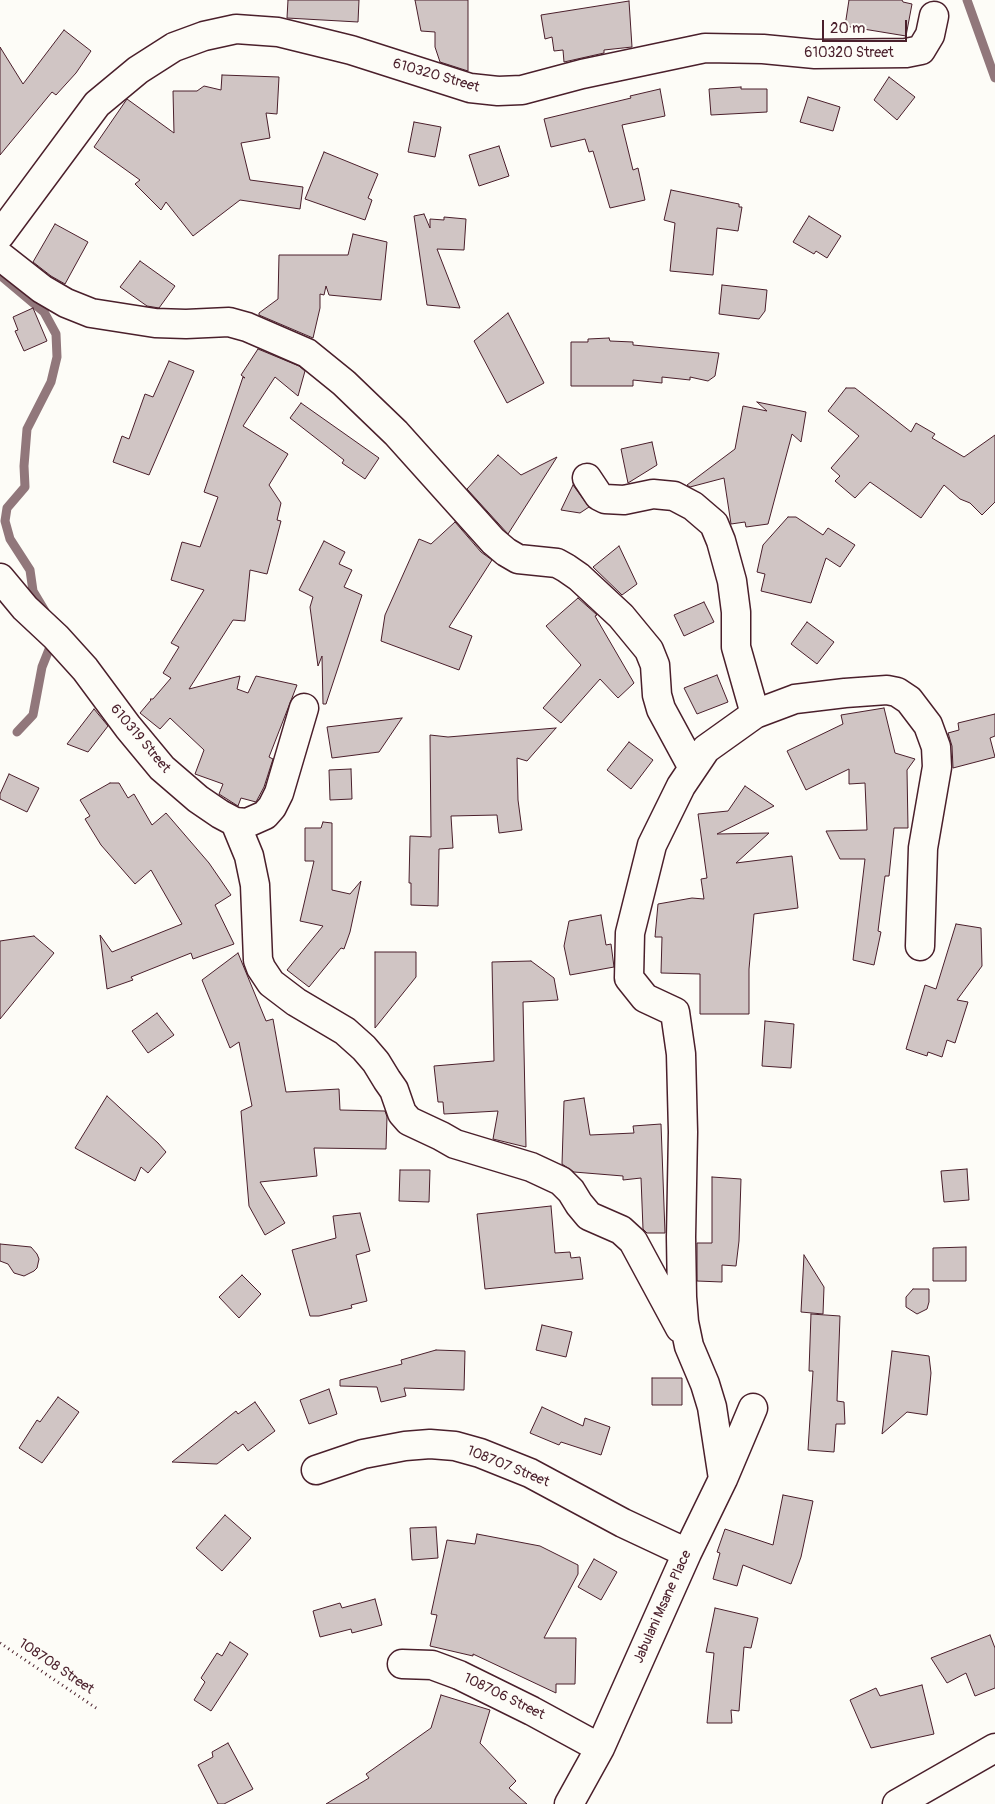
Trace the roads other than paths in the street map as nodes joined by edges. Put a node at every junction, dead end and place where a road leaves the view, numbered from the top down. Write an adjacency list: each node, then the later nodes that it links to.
1 (934, 16): 2 (street, 610320 Street)
2 (0, 235)
3 (0, 256): 8 (street)
4 (587, 478): 7 (street)
5 (0, 578): 9 (street, 610319 Street)
6 (304, 708): 9 (street)
7 (755, 714): 8 (street); 10 (street)
8 (693, 768): 11 (street)
9 (235, 822): 11 (street)
10 (920, 946)
11 (689, 1346): 14 (street)
12 (753, 1408): 14 (street, Jabulani Msane Place)
13 (316, 1470): 15 (street, 108707 Street)
14 (723, 1479): 15 (street, Jabulani Msane Place)
15 (687, 1553): 17 (street, Jabulani Msane Place)
16 (402, 1664): 17 (street, 108706 Street)
17 (600, 1748): 19 (street, Jabulani Msane Place)
18 (995, 1748): 20 (street)
19 (570, 1804)
20 (897, 1804)

